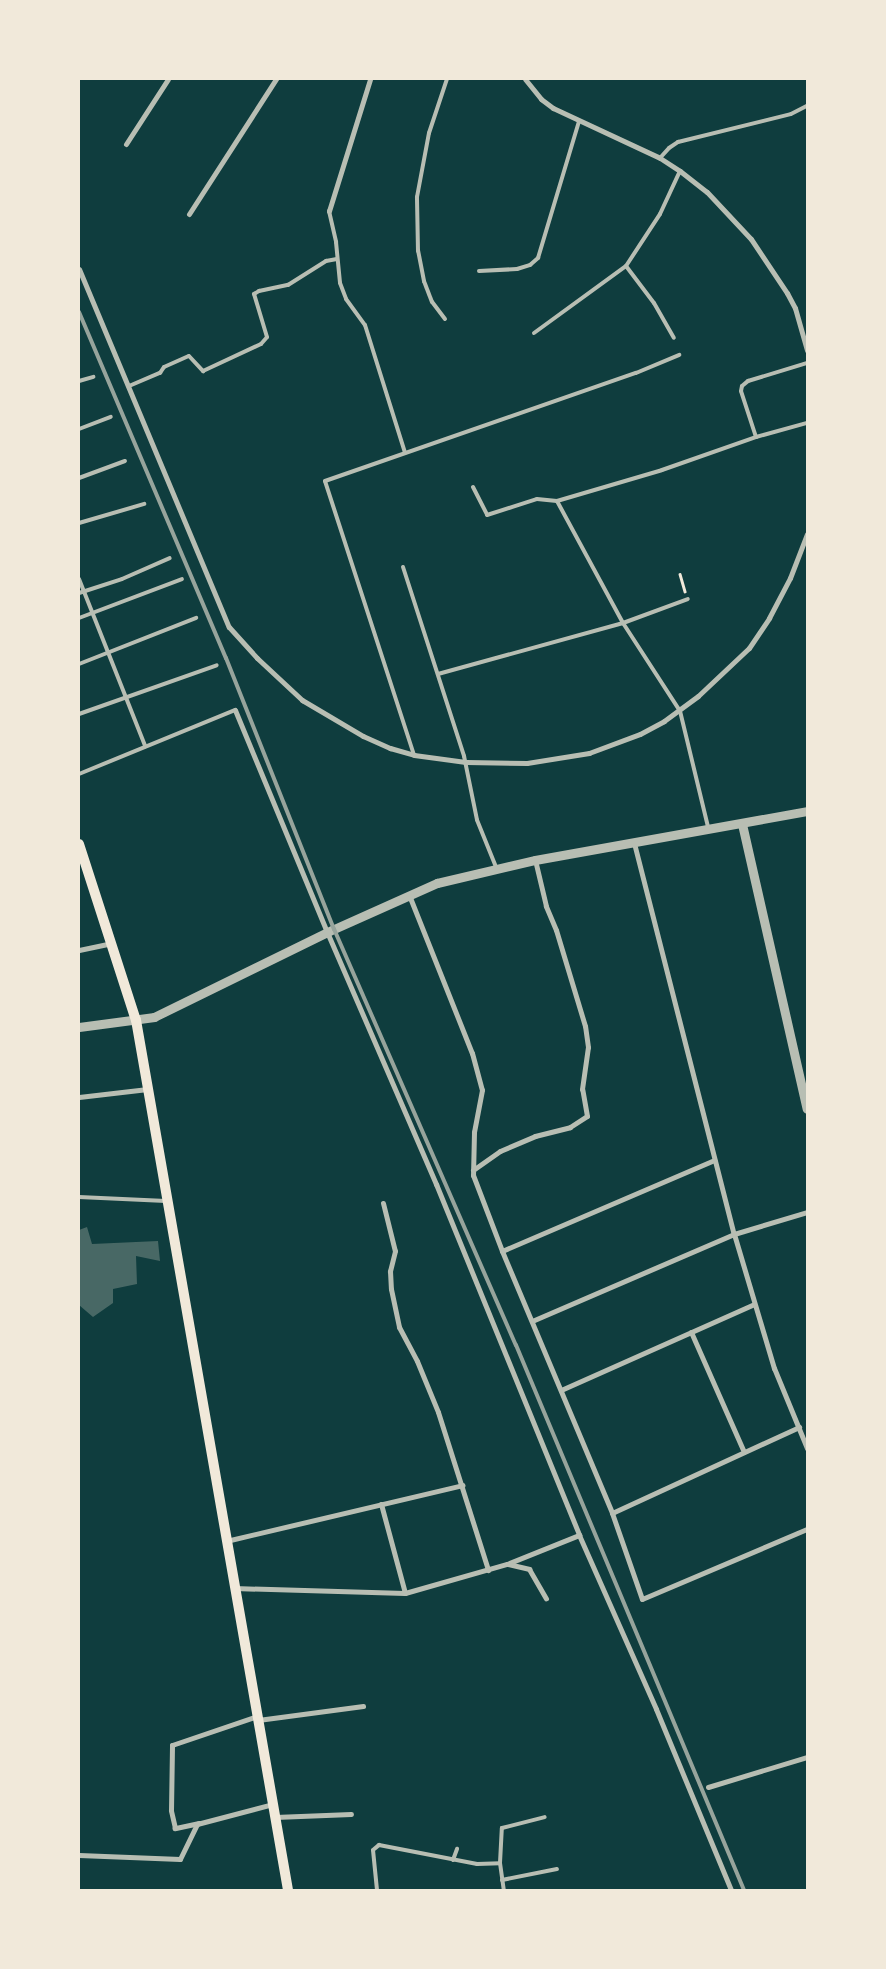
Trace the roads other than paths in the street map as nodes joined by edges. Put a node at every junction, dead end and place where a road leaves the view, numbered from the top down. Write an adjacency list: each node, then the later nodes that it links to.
1 (168, 79): 8 (street)
2 (276, 79): 12 (street)
3 (370, 79): 11 (street)
4 (447, 79): 17 (lane)
5 (525, 79): 7 (street)
6 (807, 106): 9 (lane)
7 (579, 121): 9 (street); 16 (lane)
8 (126, 144)
9 (660, 158): 10 (street)
10 (680, 170): 14 (lane); 20 (street)
11 (329, 211): 13 (lane)
12 (189, 214)
13 (337, 259): 25 (lane); 30 (lane)
14 (626, 266): 18 (lane); 19 (lane)
15 (79, 269): 25 (street)
16 (480, 271)
17 (445, 319)
18 (534, 333)
19 (674, 338)
20 (807, 350)
21 (679, 355): 30 (lane)
22 (807, 363): 29 (lane)
23 (93, 377): 24 (lane)
24 (79, 381)
25 (129, 386): 59 (street)
26 (110, 417): 28 (lane)
27 (807, 423): 29 (lane)
28 (79, 429)
29 (756, 437): 34 (lane)
30 (405, 453): 59 (lane)
31 (125, 461): 32 (lane)
32 (79, 478)
33 (473, 487): 34 (lane)
34 (558, 501): 49 (lane)
35 (144, 504): 36 (lane)
36 (79, 523)
37 (807, 534): 38 (street)
38 (805, 548): 56 (street)
39 (170, 558): 43 (lane)
40 (403, 567): 53 (lane)
41 (79, 579): 43 (lane)
42 (182, 579): 46 (lane)
43 (84, 591): 44 (lane); 46 (lane)
44 (79, 593)
45 (688, 600): 49 (lane)
46 (91, 612): 47 (lane); 50 (lane)
47 (79, 618)
48 (196, 618): 50 (lane)
49 (623, 623): 53 (lane); 56 (lane)
50 (107, 652): 51 (lane); 54 (lane)
51 (79, 664)
52 (217, 664): 54 (lane)
53 (438, 674): 60 (lane)
54 (125, 696): 57 (lane); 58 (lane)
55 (235, 710): 58 (lane); 70 (street)
56 (680, 711): 60 (street); 64 (lane)
57 (79, 714)
58 (145, 746): 61 (lane)
59 (414, 755): 60 (street)
60 (466, 762): 68 (lane)
61 (79, 774)
62 (807, 811): 63 (street)
63 (742, 824): 64 (street); 77 (street)
64 (708, 830): 65 (street)
65 (634, 843): 67 (street); 78 (street)
66 (79, 844): 71 (main road)
67 (534, 860): 68 (street); 79 (street)
68 (496, 868): 69 (street)
69 (409, 895): 70 (street); 79 (street)
70 (327, 932): 73 (street); 97 (street)
71 (112, 943): 72 (street); 73 (main road)
72 (79, 950)
73 (136, 1020): 74 (street); 75 (main road)
74 (79, 1027)
75 (149, 1089): 76 (street); 81 (main road)
76 (79, 1097)
77 (807, 1110)
78 (714, 1160): 84 (street); 85 (street)
79 (473, 1170): 85 (street)
80 (79, 1197): 81 (lane)
81 (168, 1201): 98 (main road)
82 (383, 1203): 93 (street)
83 (807, 1212): 84 (street)
84 (734, 1234): 86 (street); 87 (street)
85 (502, 1251): 87 (street)
86 (754, 1304): 88 (street); 90 (street)
87 (532, 1322): 89 (street)
88 (692, 1332): 89 (street); 92 (street)
89 (561, 1390): 95 (street)
90 (799, 1427): 91 (street); 92 (street)
91 (807, 1448)
92 (744, 1452): 95 (street)
93 (462, 1485): 94 (street); 100 (street)
94 (381, 1504): 98 (street); 102 (street)
95 (612, 1513): 96 (street)
96 (807, 1529)
97 (579, 1534): 99 (street); 122 (street)
98 (226, 1541): 101 (main road)
99 (507, 1564): 100 (street); 103 (street)
100 (488, 1570): 102 (street)
101 (234, 1588): 102 (street); 105 (main road)
102 (405, 1593)
103 (546, 1598)
104 (363, 1706): 105 (street)
105 (257, 1718): 108 (main road); 112 (street)
106 (807, 1758): 107 (street)
107 (708, 1787)
108 (273, 1804): 110 (main road); 112 (street)
109 (352, 1814): 110 (street)
110 (275, 1817): 119 (main road)
111 (545, 1818): 116 (lane)
112 (200, 1823): 114 (street)
113 (457, 1849): 115 (lane)
114 (79, 1855)
115 (453, 1860): 116 (lane); 120 (lane)
116 (500, 1863): 118 (lane)
117 (557, 1869): 118 (lane)
118 (502, 1880): 121 (lane)
119 (288, 1890)
120 (377, 1890)
121 (504, 1890)
122 (731, 1890)

